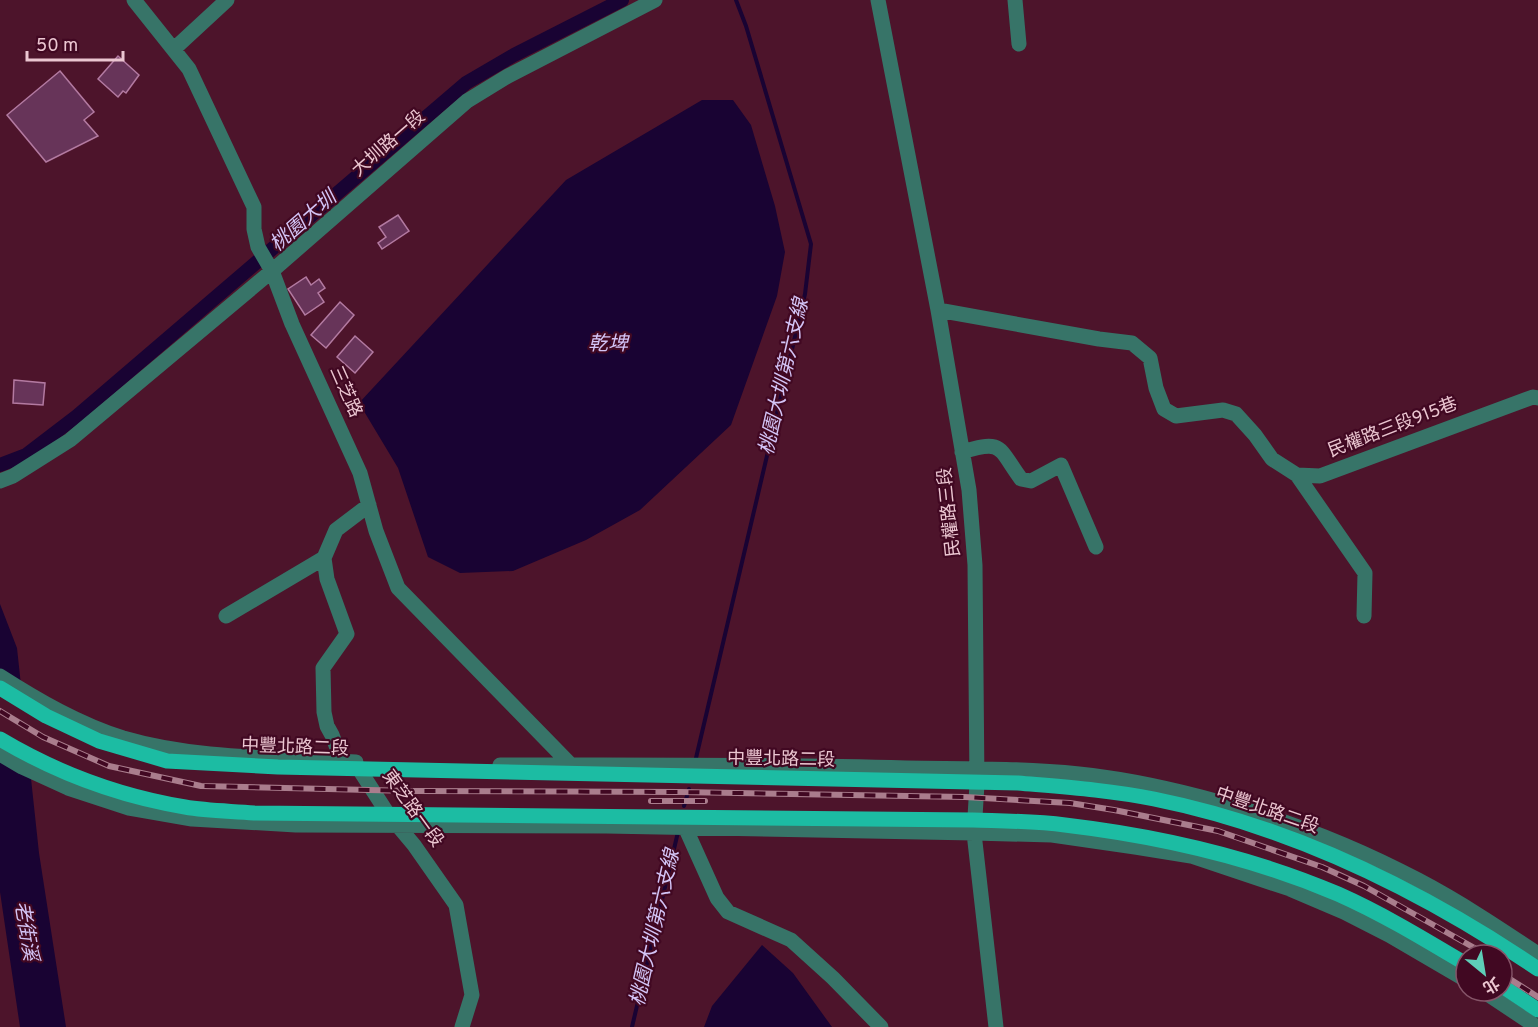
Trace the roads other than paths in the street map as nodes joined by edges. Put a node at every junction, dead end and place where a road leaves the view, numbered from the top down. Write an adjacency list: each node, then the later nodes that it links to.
1 (134, 0): 7 (street, 三芝路)
2 (227, 0): 7 (street)
3 (655, 0): 8 (street, 大圳路一段)
4 (878, 0): 9 (street, 民權路三段)
5 (1016, 0): 6 (street)
6 (1019, 44)
7 (174, 49): 8 (street, 三芝路)
8 (270, 268): 13 (street, 大圳路一段); 14 (street, 三芝路)
9 (938, 310): 11 (street, 民權路三段); 12 (street)
10 (1538, 398): 12 (street, 民權路三段915巷)
11 (962, 452): 15 (street); 27 (street, 民權路三段)
12 (1297, 475): 18 (street)
13 (0, 481)
14 (369, 505): 16 (street); 25 (street, 三芝路)
15 (1096, 547)
16 (324, 558): 17 (street); 24 (street)
17 (226, 616)
18 (1364, 616)
19 (0, 676): 21 (street, 中豐北路二段)
20 (0, 688): 21 (main road, 中豐北路二段)
21 (43, 709): 24 (street, 中豐北路二段); 26 (main road, 中豐北路二段)
22 (0, 739): 28 (main road)
23 (0, 753): 28 (street)
24 (342, 761): 25 (street, 中豐北路二段); 26 (street, 東芝路一段)
25 (571, 765): 27 (street, 中豐北路二段)
26 (359, 769): 27 (main road, 中豐北路二段); 28 (street, 東芝路一段)
27 (976, 777): 29 (street, 民權路三段); 31 (street, 中豐北路二段); 33 (main road, 中豐北路二段)
28 (393, 820): 29 (main road); 30 (street); 38 (street, 東芝路一段)
29 (974, 826): 30 (street); 32 (main road); 34 (street); 40 (street, 民權路三段)
30 (685, 827): 39 (street)
31 (1538, 954)
32 (1454, 957)
33 (1538, 969)
34 (1454, 973)
35 (1514, 994): 37 (main road)
36 (1501, 1003): 41 (street)
37 (1538, 1010)
38 (462, 1027)
39 (881, 1027)
40 (996, 1027)
41 (1537, 1027)

